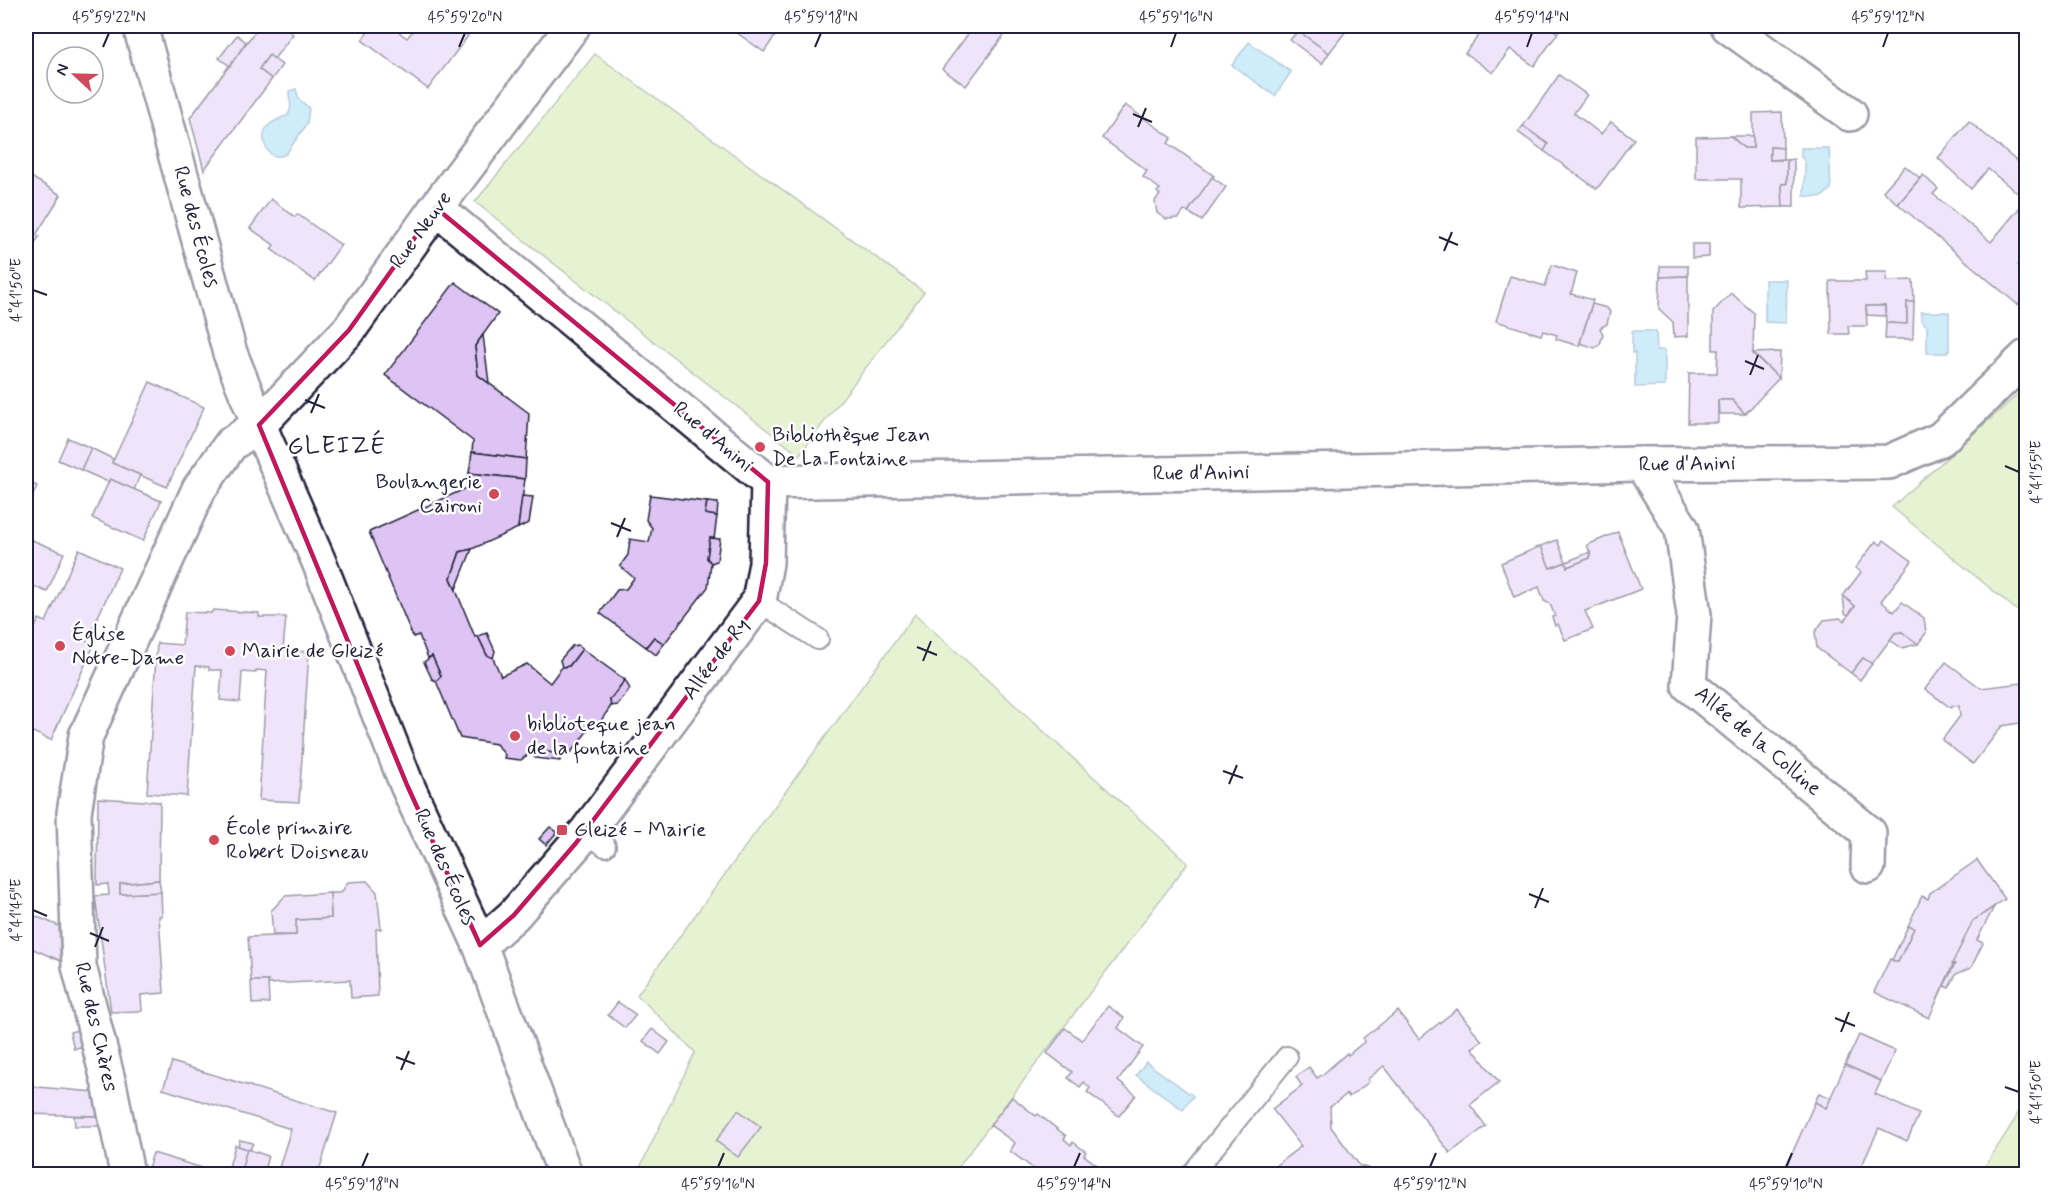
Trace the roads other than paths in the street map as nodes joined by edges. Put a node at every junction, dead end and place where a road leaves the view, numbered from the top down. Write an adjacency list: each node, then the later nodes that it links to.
1 (140, 26): 7 (street, Rue des Écoles)
2 (573, 26): 5 (street, Rue Neuve)
3 (1728, 26): 4 (street)
4 (1850, 114)
5 (436, 208): 7 (street, Rue Neuve); 9 (street, Rue d'Anini)
6 (2026, 357): 8 (street, Rue d'Anini)
7 (259, 425): 13 (street, Rue des Écoles); 15 (street, Rue des Chères)
8 (1642, 464): 9 (street, Rue d'Anini); 12 (street, Allée de la Colline)
9 (768, 482): 10 (street, Allée de Ry)
10 (759, 601): 11 (lane); 13 (street, Allée de Ry)
11 (818, 639)
12 (1868, 866)
13 (480, 945): 16 (street, Rue des Écoles)
14 (1287, 1057): 17 (lane)
15 (128, 1174)
16 (565, 1174)
17 (1192, 1174)

